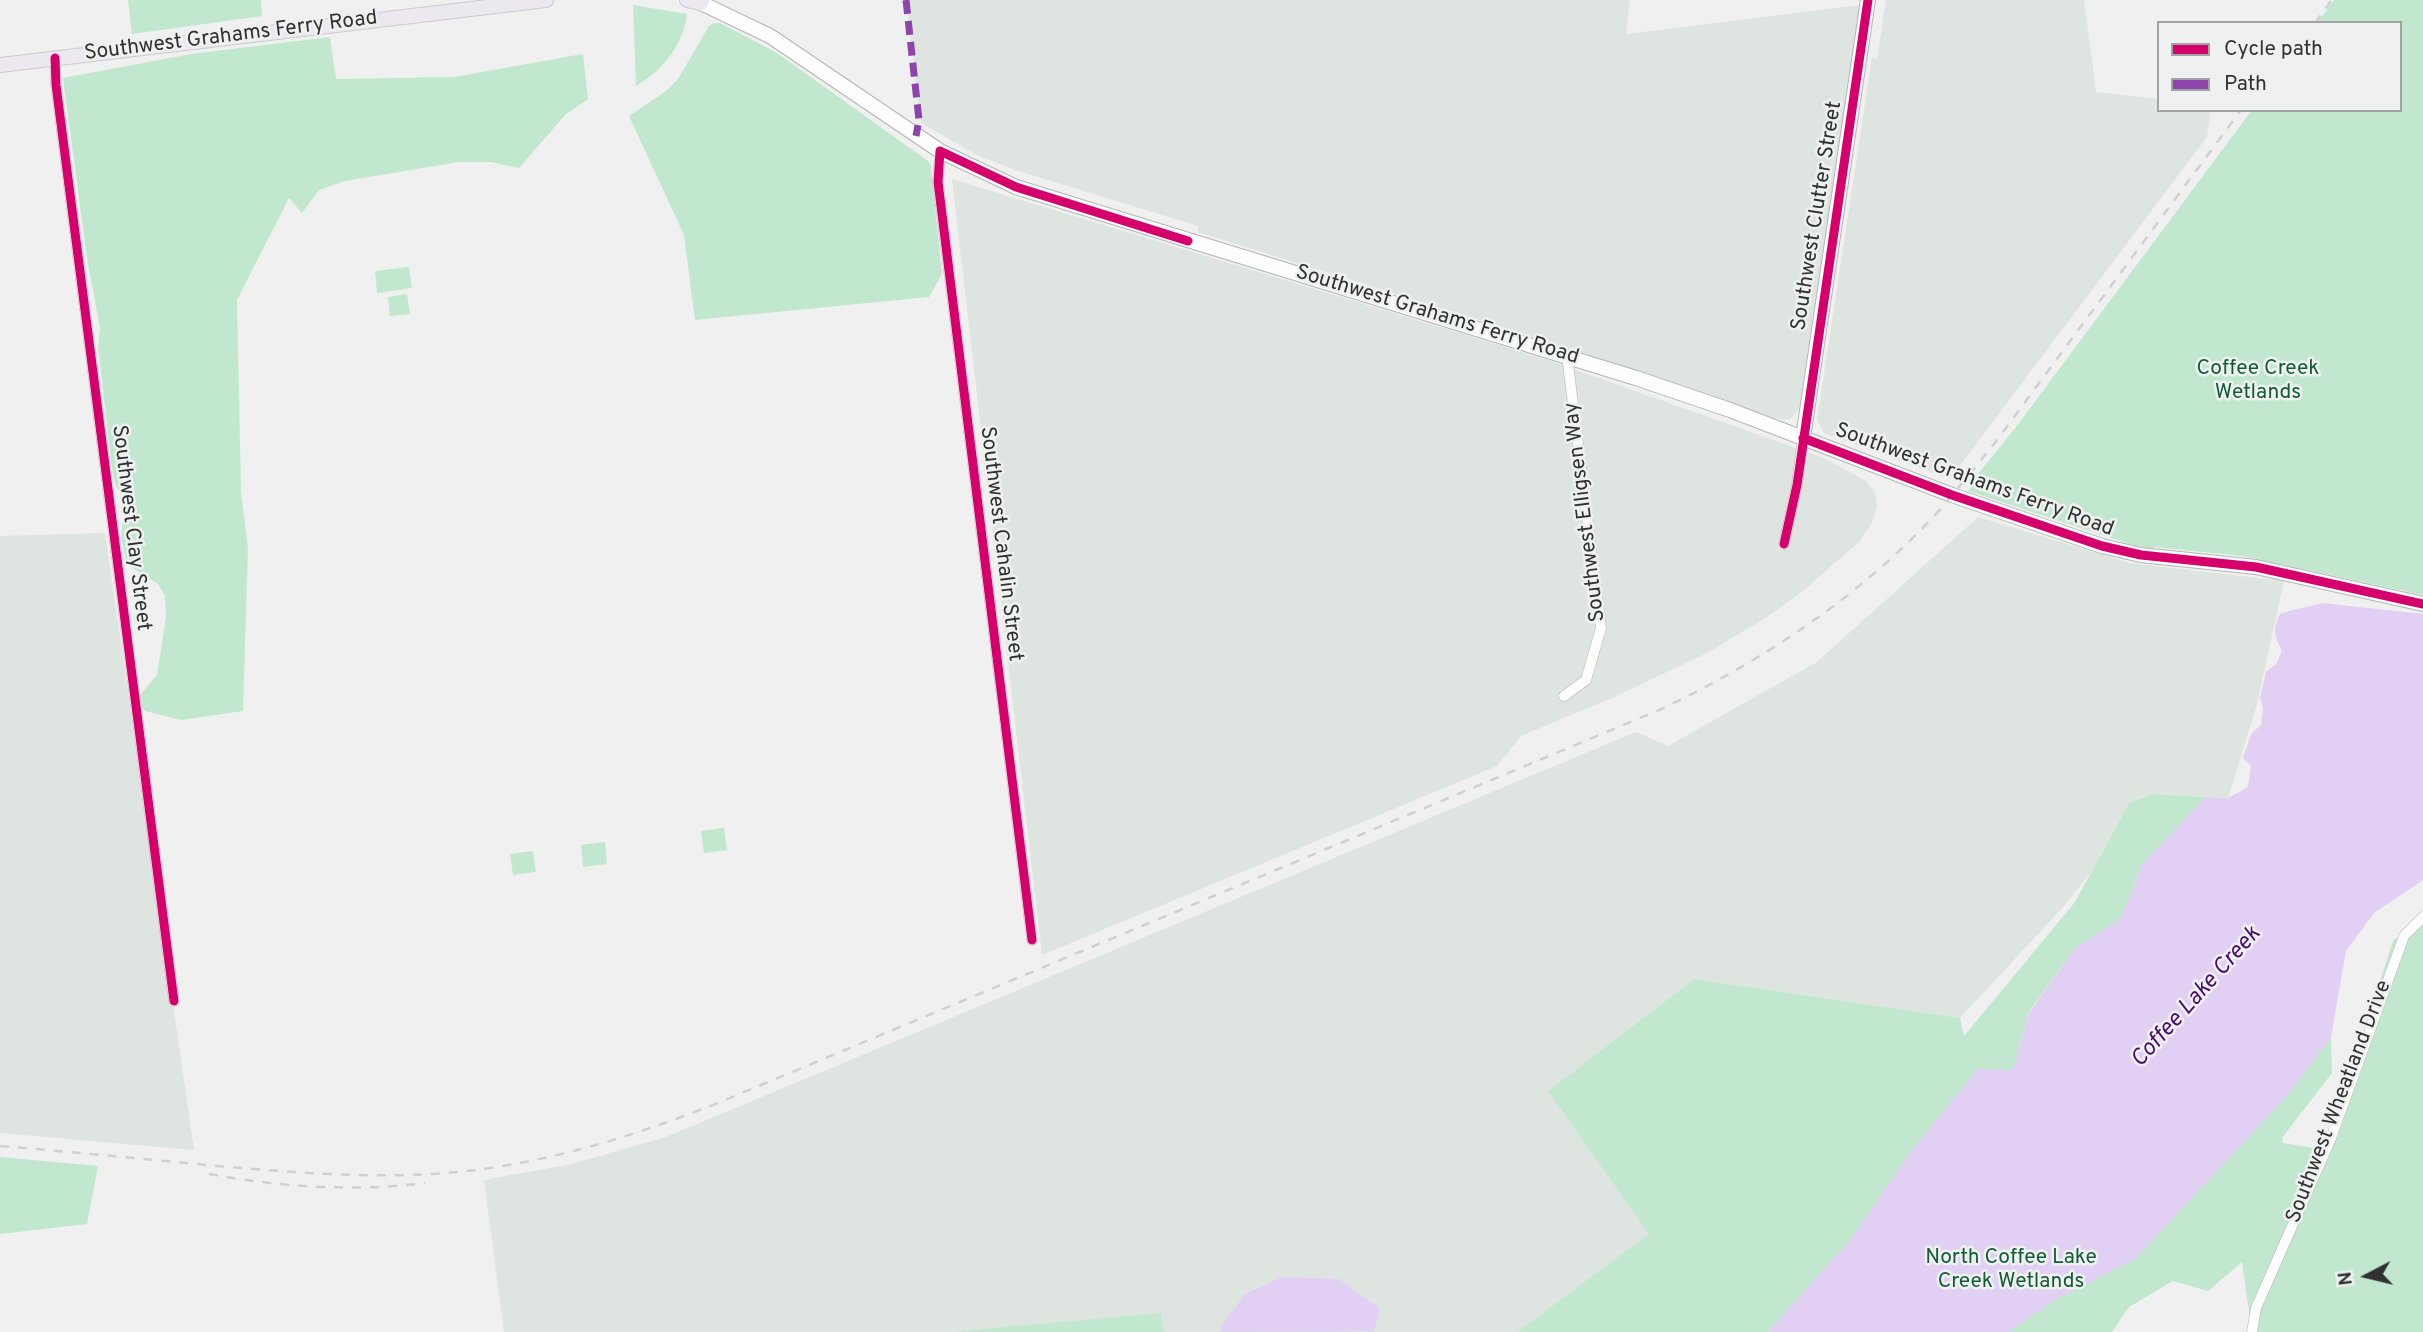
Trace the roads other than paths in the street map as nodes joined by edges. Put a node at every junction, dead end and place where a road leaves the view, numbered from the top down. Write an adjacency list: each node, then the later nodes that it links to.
1 (546, 0): 4 (main road, Southwest Grahams Ferry Road)
2 (1868, 0): 8 (main road, Southwest Clutter Street)
3 (697, 1): 6 (main road, Southwest Grahams Ferry Road)
4 (55, 58): 5 (main road, Southwest Grahams Ferry Road); 14 (street, Southwest Clay Street)
5 (0, 65)
6 (940, 151): 7 (main road, Southwest Grahams Ferry Road); 13 (street, Southwest Cahalin Street)
7 (1567, 356): 8 (main road, Southwest Grahams Ferry Road); 11 (street, Southwest Elligsen Way)
8 (1803, 438): 9 (street); 10 (main road, Southwest Grahams Ferry Road)
9 (1783, 544)
10 (2423, 604)
11 (1564, 696)
12 (2423, 917): 15 (street, Southwest Wheatland Drive)
13 (1032, 940)
14 (174, 1001)
15 (2252, 1332)

